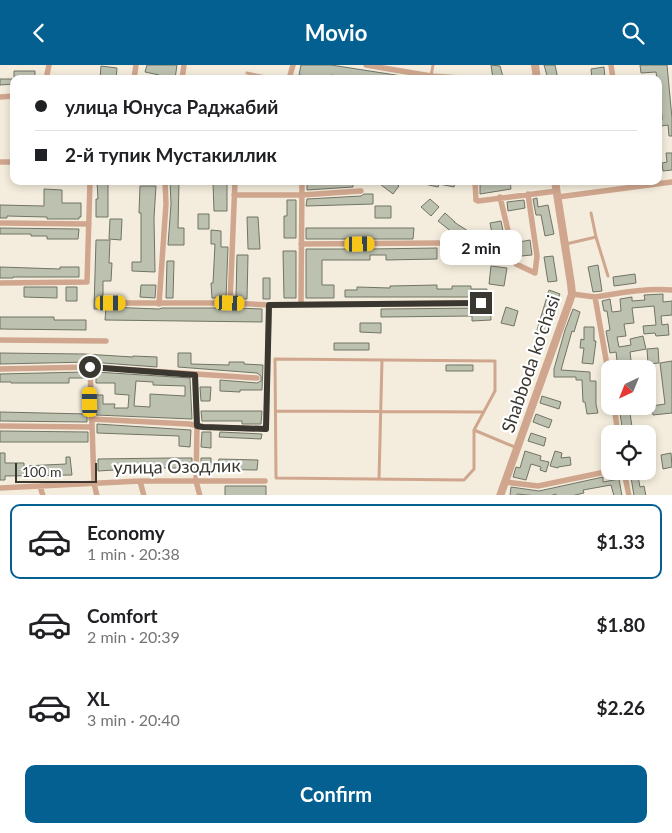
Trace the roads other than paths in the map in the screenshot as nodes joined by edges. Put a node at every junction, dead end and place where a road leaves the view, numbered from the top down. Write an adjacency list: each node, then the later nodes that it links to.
1 (366, 65): 4 (street)
2 (247, 73): 3 (lane)
3 (256, 75)
4 (425, 75)
5 (90, 185): 20 (street)
6 (165, 185): 33 (street)
7 (235, 185): 15 (street)
8 (302, 185): 16 (street)
9 (475, 185): 17 (street)
10 (556, 185): 14 (street, Shabboda ko'chasi)
11 (617, 185): 14 (street)
12 (361, 191): 16 (street)
13 (528, 194): 14 (street); 17 (street); 17 (street)
14 (557, 194): 24 (street, Shabboda ko'chasi)
15 (234, 195): 16 (street); 31 (street)
16 (302, 195): 23 (street)
17 (500, 197)
18 (591, 213): 21 (lane)
19 (0, 223): 20 (street)
20 (90, 224): 26 (street)
21 (596, 237): 24 (lane); 25 (lane)
22 (439, 243): 23 (street)
23 (301, 244): 34 (street)
24 (565, 244): 28 (street, Shabboda ko'chasi)
25 (608, 276)
26 (0, 283)
27 (672, 290): 29 (street)
28 (572, 294): 29 (street); 52 (street, Shabboda ko'chasi)
29 (595, 297): 39 (street)
30 (111, 303): 33 (street)
31 (230, 303): 33 (street); 35 (street)
32 (481, 303): 34 (street)
33 (159, 304)
34 (301, 304): 35 (street)
35 (269, 305): 49 (street)
36 (0, 340): 37 (street)
37 (106, 341)
38 (382, 360): 44 (lane); 45 (lane); 46 (lane)
39 (606, 360)
40 (90, 367): 41 (street); 42 (street); 47 (street)
41 (0, 369)
42 (195, 375): 43 (street); 49 (street)
43 (257, 378)
44 (276, 411): 45 (lane); 54 (lane)
45 (381, 411): 46 (lane); 54 (lane)
46 (484, 412): 51 (lane)
47 (91, 419): 49 (street); 50 (street)
48 (0, 426): 50 (street)
49 (197, 426): 57 (street)
50 (91, 427): 60 (street)
51 (474, 430): 52 (lane); 54 (lane)
52 (517, 448): 59 (street, Shabboda ko'chasi)
53 (601, 473): 59 (street)
54 (379, 479)
55 (626, 480): 69 (street)
56 (140, 481): 57 (street, улица Озодлик); 60 (street, улица Озодлик); 66 (street)
57 (196, 481): 58 (street, улица Озодлик); 67 (street)
58 (265, 481)
59 (505, 482): 68 (street, Shabboda ko'chasi)
60 (94, 483): 61 (street, улица Озодлик); 65 (street)
61 (40, 486): 62 (street, улица Озодлик); 64 (street)
62 (0, 489): 63 (street)
63 (1, 495)
64 (43, 495)
65 (97, 495)
66 (144, 495)
67 (200, 495)
68 (500, 495)
69 (629, 495)

